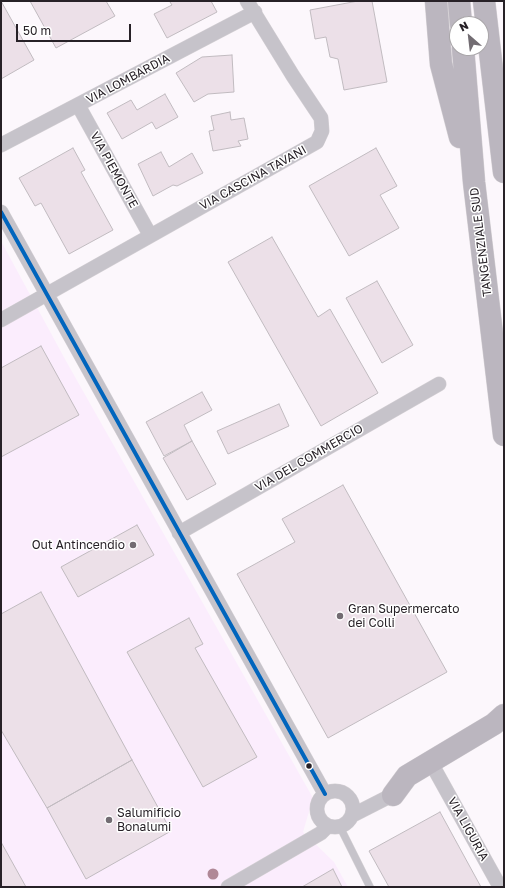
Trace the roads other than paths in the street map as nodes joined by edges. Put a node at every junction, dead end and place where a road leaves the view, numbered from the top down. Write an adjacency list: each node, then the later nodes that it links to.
1 (436, 1): 10 (highway)
2 (459, 1): 5 (highway)
3 (484, 1): 9 (highway)
4 (251, 6): 7 (street, VIA LOMBARDIA); 12 (street, VIA CASCINA TAVANI)
5 (460, 16)
6 (464, 56): 10 (highway, TANGENZIALE SUD)
7 (78, 105): 8 (street, VIA LOMBARDIA); 12 (street, VIA PIEMONTE)
8 (1, 145)
9 (504, 172)
10 (474, 182): 16 (highway, TANGENZIALE SUD)
11 (1, 212): 13 (street)
12 (150, 236): 13 (street, VIA CASCINA TAVANI)
13 (46, 294): 14 (street, VIA CASCINA TAVANI); 17 (street)
14 (1, 320)
15 (439, 384): 17 (street, VIA DEL COMMERCIO)
16 (504, 435)
17 (179, 532): 21 (street)
18 (504, 716): 22 (highway)
19 (504, 730): 20 (street)
20 (435, 770): 22 (street); 27 (street, VIA LIGURIA)
21 (325, 794): 23 (street); 24 (street)
22 (393, 795): 23 (street)
23 (353, 815): 24 (street)
24 (334, 827): 25 (street); 26 (lane)
25 (228, 887)
26 (370, 887)
27 (500, 887)

